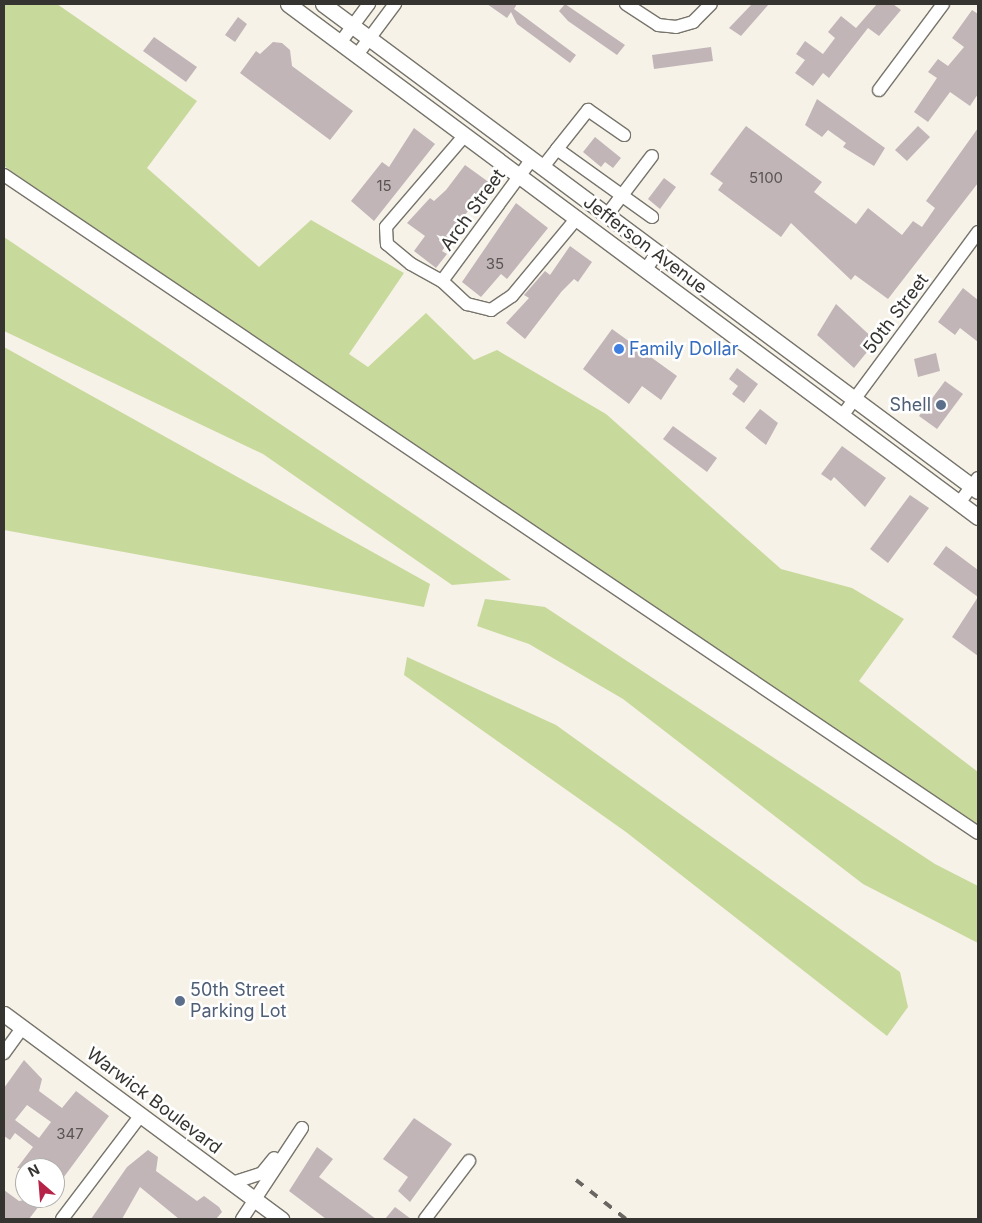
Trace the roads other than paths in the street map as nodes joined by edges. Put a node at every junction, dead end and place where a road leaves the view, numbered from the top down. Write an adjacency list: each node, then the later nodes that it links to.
1 (288, 4): 10 (main road, Jefferson Avenue)
2 (323, 4): 8 (main road, Jefferson Avenue)
3 (369, 4): 8 (street)
4 (395, 4): 9 (street)
5 (626, 4): 6 (street)
6 (711, 4)
7 (943, 4): 12 (street)
8 (353, 26): 9 (main road, Jefferson Avenue); 10 (street)
9 (369, 38): 11 (street); 17 (main road, Jefferson Avenue)
10 (340, 43): 11 (main road, Jefferson Avenue)
11 (357, 55): 13 (main road, Jefferson Avenue)
12 (879, 90)
13 (465, 135): 19 (main road, Jefferson Avenue); 27 (street)
14 (624, 135): 15 (street, Arch Street)
15 (557, 149): 17 (street, Arch Street); 20 (street)
16 (652, 156): 20 (street)
17 (538, 163): 19 (street, Arch Street); 21 (main road, Jefferson Avenue)
18 (4, 175): 33 (street)
19 (519, 176): 23 (main road, Jefferson Avenue); 27 (street, Arch Street)
20 (623, 196): 21 (street); 22 (street)
21 (607, 215): 25 (main road, Jefferson Avenue)
22 (652, 217)
23 (577, 218): 26 (main road, Jefferson Avenue); 27 (street)
24 (978, 232): 28 (street, 50th Street)
25 (658, 252): 26 (street); 28 (main road, Jefferson Avenue)
26 (646, 270): 29 (main road, Jefferson Avenue)
27 (442, 281)
28 (855, 399): 29 (street, 50th Street); 30 (main road, Jefferson Avenue)
29 (842, 416): 31 (main road, Jefferson Avenue)
30 (976, 485): 31 (street)
31 (959, 503): 32 (main road, Jefferson Avenue)
32 (978, 517)
33 (978, 833)
34 (4, 1014): 35 (main road, Warwick Boulevard)
35 (23, 1027): 36 (street); 37 (main road, Warwick Boulevard)
36 (4, 1053)
37 (141, 1115): 39 (main road, Warwick Boulevard); 41 (street)
38 (468, 1161): 44 (street)
39 (232, 1183): 40 (main road, Warwick Boulevard); 40 (street)
40 (255, 1200): 42 (street); 43 (main road, Warwick Boulevard)
41 (62, 1219)
42 (242, 1219)
43 (281, 1219)
44 (425, 1219)

